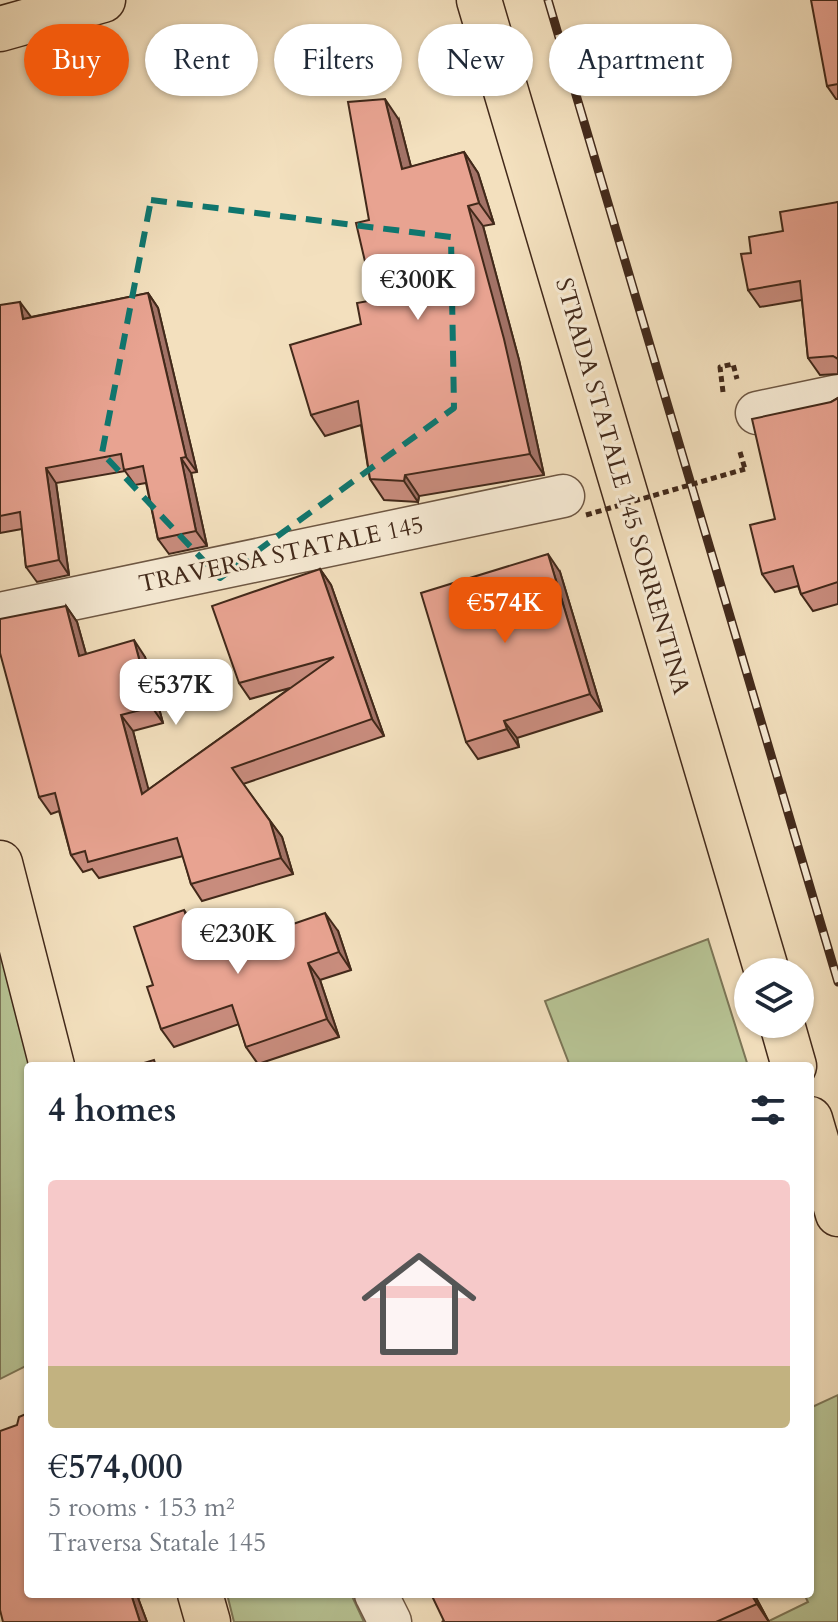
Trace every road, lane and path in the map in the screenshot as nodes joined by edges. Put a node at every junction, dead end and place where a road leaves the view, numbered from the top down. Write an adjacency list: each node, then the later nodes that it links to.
1 (103, 0): 3 (main road)
2 (479, 0): 10 (main road, STRADA STATALE 145 SORRENTINA)
3 (0, 29)
4 (838, 396): 5 (street)
5 (757, 413)
6 (745, 469): 7 (path, bridge)
7 (575, 506): 8 (street, TRAVERSA STATALE 145)
8 (0, 614)
9 (0, 863): 12 (main road)
10 (763, 958)
11 (786, 1038): 13 (main road)
12 (51, 1062)
13 (793, 1062)
14 (814, 1133): 15 (main road)
15 (838, 1214)
16 (201, 1598): 18 (main road)
17 (378, 1598): 19 (street)
18 (208, 1622)
19 (390, 1622)

